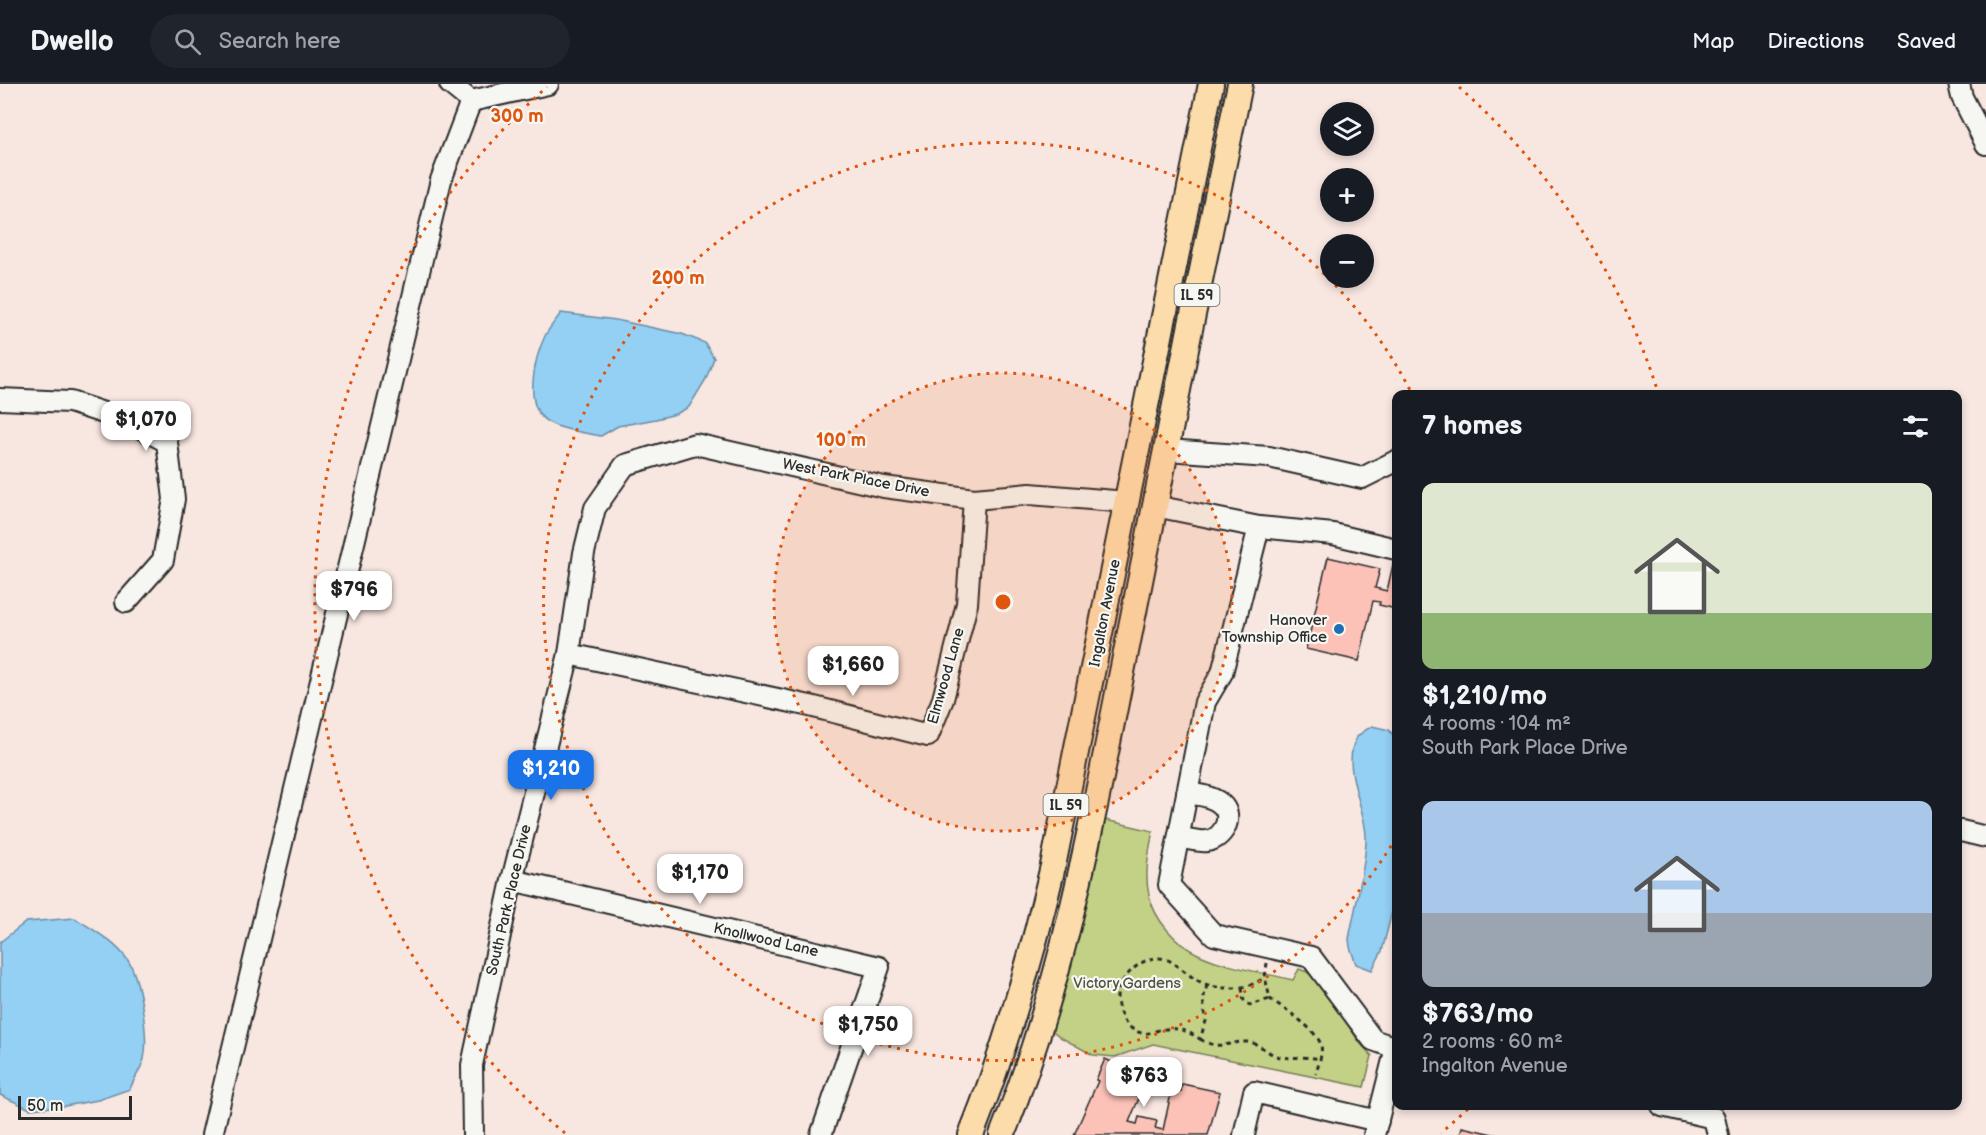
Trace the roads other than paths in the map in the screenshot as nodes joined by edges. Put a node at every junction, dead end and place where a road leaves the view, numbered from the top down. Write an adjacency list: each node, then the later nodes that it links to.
1 (452, 84): 6 (street)
2 (548, 84): 6 (street)
3 (1211, 84): 13 (main road, Ingalton Avenue / IL 59)
4 (1240, 84): 9 (main road, Ingalton Avenue / IL 59)
5 (1959, 84): 7 (street)
6 (471, 101): 28 (street)
7 (1986, 144)
8 (0, 399): 17 (street)
9 (1166, 450): 10 (street); 14 (main road, Ingalton Avenue / IL 59)
10 (1392, 463)
11 (625, 465): 12 (street, West Park Place Drive); 18 (street, South Park Place Drive)
12 (974, 499): 13 (street, West Park Place Drive); 18 (street, Elmwood Lane)
13 (1127, 502): 14 (main road); 31 (main road, Ingalton Avenue / IL 59)
14 (1155, 506): 15 (street); 32 (main road, Ingalton Avenue / IL 59)
15 (1259, 527): 16 (street); 19 (street)
16 (1392, 548)
17 (126, 602)
18 (569, 654): 23 (street, South Park Place Drive)
19 (1188, 793): 21 (street); 21 (street)
20 (1962, 831): 22 (street)
21 (1179, 837): 24 (street)
22 (1986, 837)
23 (512, 880): 29 (street, South Park Place Drive); 30 (street, Knollwood Lane)
24 (1392, 1047)
25 (1392, 1064): 27 (street)
26 (1679, 1110): 34 (street)
27 (1376, 1128): 33 (street)
28 (212, 1135)
29 (473, 1135)
30 (821, 1135)
31 (971, 1135)
32 (1002, 1135)
33 (1244, 1135)
34 (1718, 1135)

